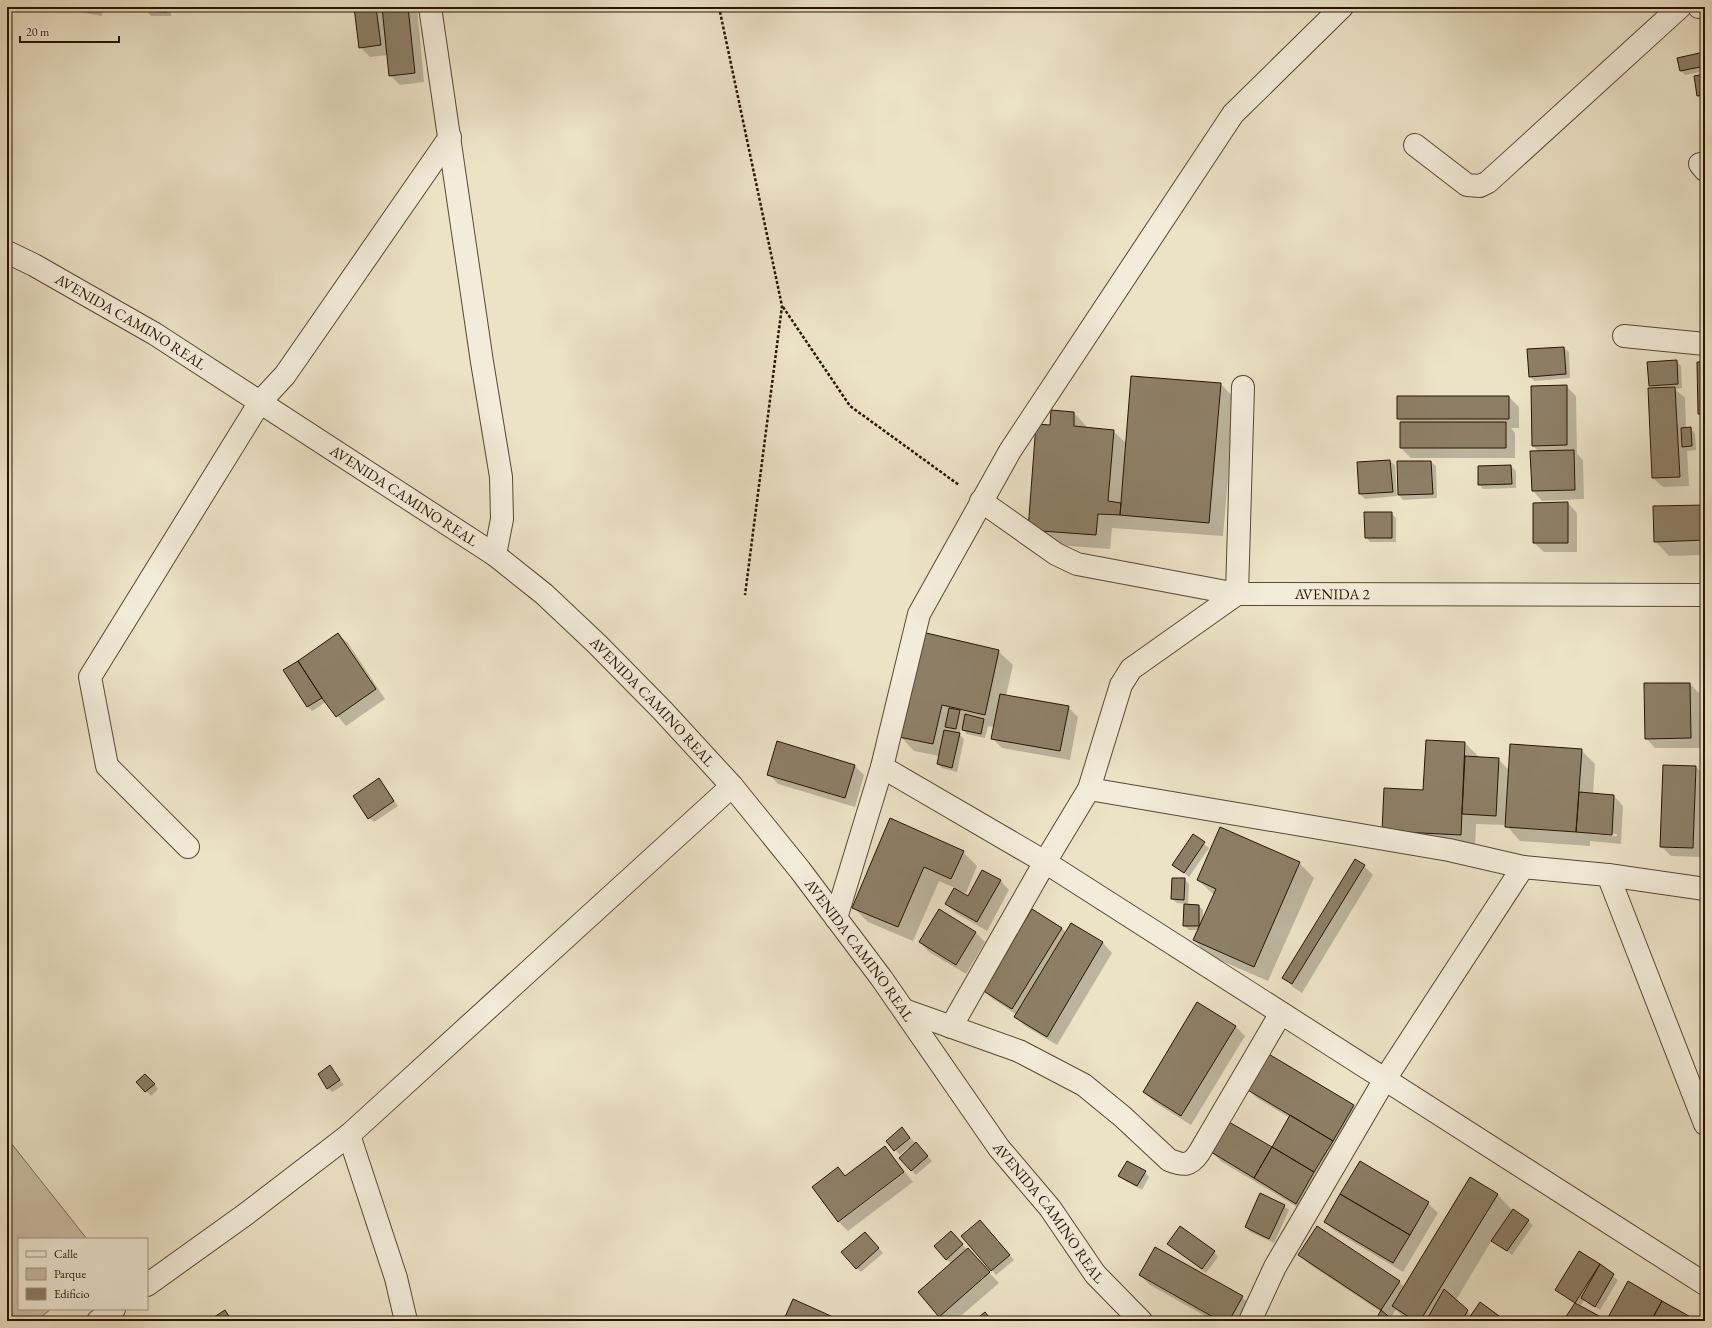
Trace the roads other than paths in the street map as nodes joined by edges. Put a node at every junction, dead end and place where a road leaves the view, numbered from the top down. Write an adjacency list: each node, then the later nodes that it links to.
1 (430, 7): 6 (street)
2 (1342, 7): 13 (street)
3 (1680, 7): 7 (street)
4 (1699, 7): 5 (street)
5 (1705, 8)
6 (450, 137): 12 (street); 14 (street)
7 (1415, 145)
8 (7, 252): 12 (street, AVENIDA CAMINO REAL)
9 (1624, 336): 10 (street)
10 (1705, 344)
11 (1243, 387): 15 (street)
12 (260, 402): 14 (street, AVENIDA CAMINO REAL); 20 (street)
13 (981, 501): 15 (street, AVENIDA 2); 17 (street)
14 (495, 555): 18 (street, AVENIDA CAMINO REAL)
15 (1237, 594): 16 (street, AVENIDA 2); 19 (street)
16 (1705, 595)
17 (882, 767): 21 (street); 25 (street)
18 (732, 786): 25 (street, AVENIDA CAMINO REAL); 31 (street)
19 (1089, 789): 21 (street); 22 (street)
20 (188, 847)
21 (1045, 862): 27 (street); 28 (street)
22 (1523, 867): 23 (street); 29 (street)
23 (1608, 875): 24 (street); 30 (street)
24 (1705, 889)
25 (836, 918): 26 (street, AVENIDA CAMINO REAL)
26 (904, 1010): 28 (street); 37 (street, AVENIDA CAMINO REAL)
27 (1281, 1013): 28 (street); 29 (street)
28 (951, 1027)
29 (1385, 1079): 33 (street); 38 (street)
30 (1705, 1124)
31 (349, 1135): 32 (street); 36 (street)
32 (148, 1284)
33 (1705, 1284)
34 (113, 1310): 35 (street)
35 (98, 1321)
36 (406, 1321)
37 (1141, 1321)
38 (1250, 1321)

